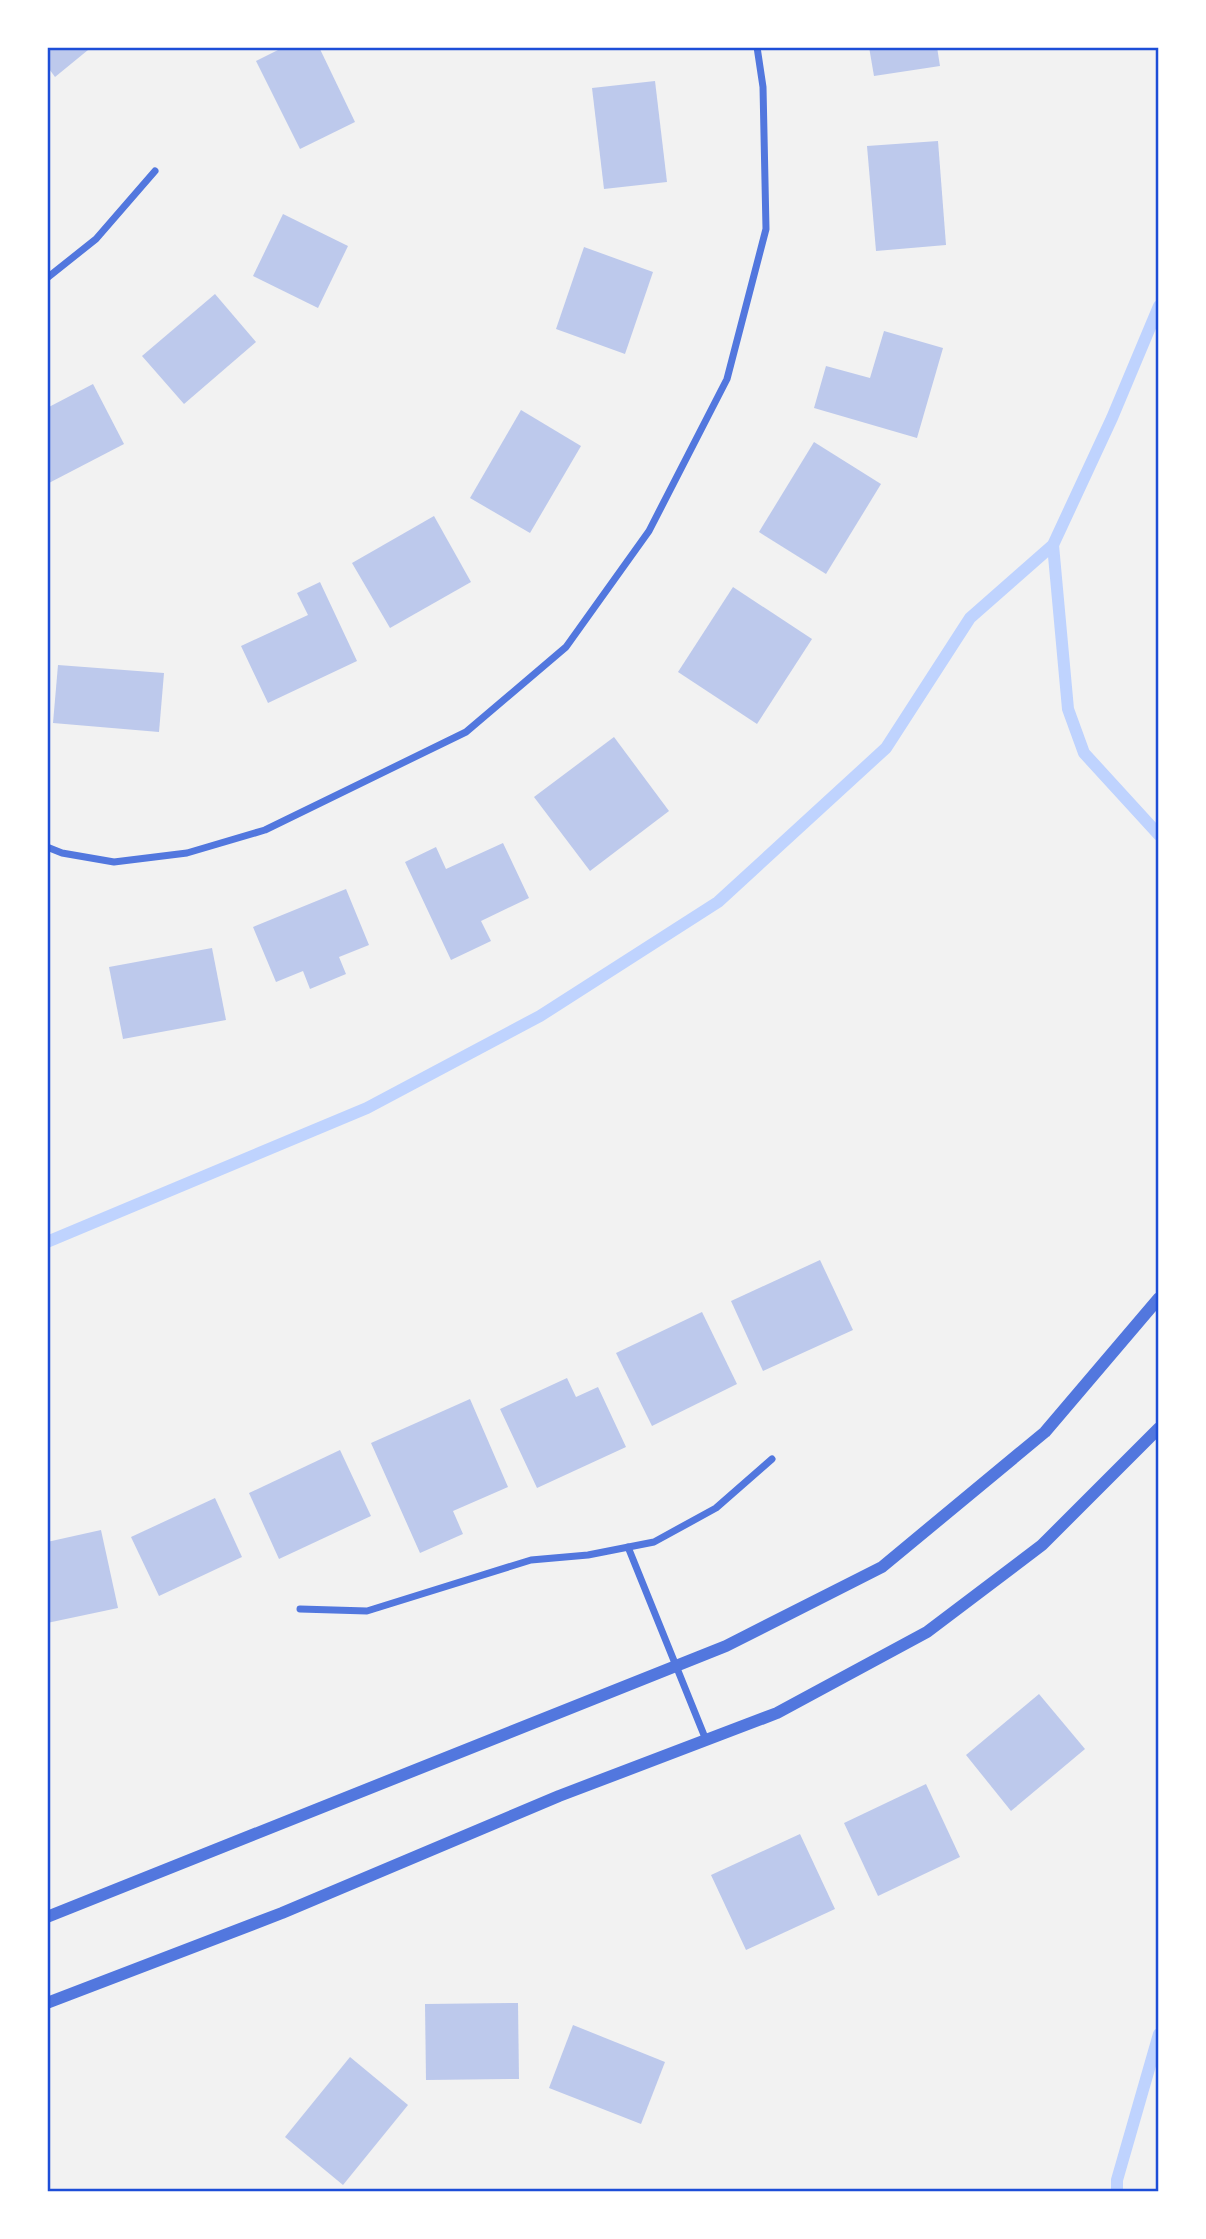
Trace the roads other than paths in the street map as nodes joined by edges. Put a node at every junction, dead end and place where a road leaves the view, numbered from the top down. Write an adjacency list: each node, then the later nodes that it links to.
1 (757, 47): 4 (street)
2 (156, 171): 3 (street)
3 (47, 278)
4 (47, 847)
5 (1159, 1298): 10 (street)
6 (1159, 1428): 11 (street)
7 (772, 1459): 8 (street)
8 (628, 1547): 9 (street); 10 (street)
9 (300, 1609)
10 (676, 1666): 11 (street); 12 (street)
11 (706, 1741): 13 (street)
12 (47, 1917)
13 (47, 2003)

